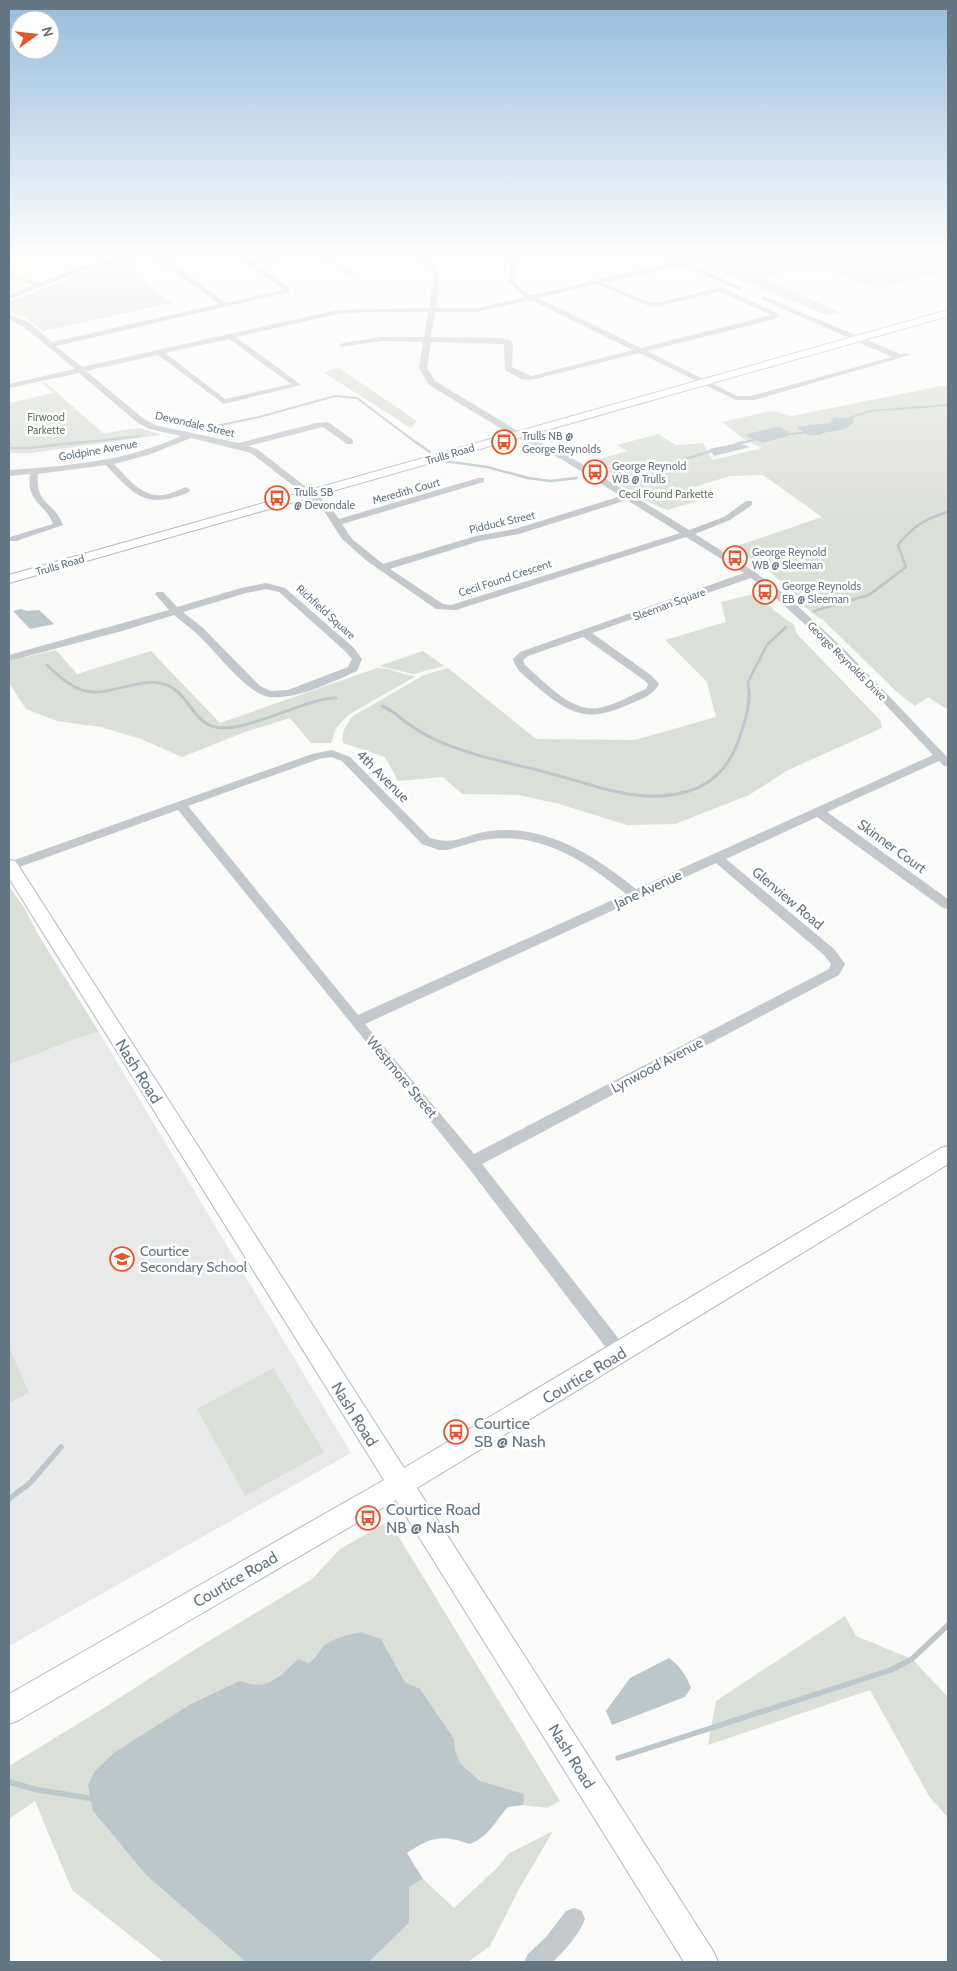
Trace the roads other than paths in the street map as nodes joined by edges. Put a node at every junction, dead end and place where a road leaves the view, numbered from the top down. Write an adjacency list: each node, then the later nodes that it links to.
1 (46, 342): 12 (street, Devondale Street)
2 (64, 342): 12 (street)
3 (203, 342): 15 (street)
4 (238, 342): 15 (street)
5 (360, 342): 13 (street)
6 (426, 342): 19 (street, George Reynolds Drive)
7 (507, 342): 14 (street)
8 (624, 342): 14 (street)
9 (672, 342): 14 (street)
10 (843, 342): 17 (street, Trulls Road)
11 (867, 342): 17 (street)
12 (50, 345): 16 (street, Devondale Street)
13 (343, 345)
14 (641, 350): 17 (street)
15 (159, 352): 16 (street)
16 (78, 370): 18 (street); 20 (street, Devondale Street)
17 (705, 382): 19 (street, Trulls Road)
18 (9, 386)
19 (518, 435): 28 (street, Trulls Road); 29 (street, George Reynolds Drive)
20 (188, 436): 22 (street, Devondale Street); 23 (street, Goldpine Avenue)
21 (350, 442): 22 (street)
22 (240, 446): 28 (street, Devondale Street)
23 (108, 462): 24 (street, Goldpine Avenue); 27 (street)
24 (34, 472): 25 (street, Goldpine Avenue); 33 (street)
25 (9, 473)
26 (481, 480): 31 (street, Meredith Court)
27 (186, 490)
28 (310, 494): 31 (street, Cecil Found Crescent); 36 (street, Trulls Road)
29 (627, 497): 32 (street, George Reynolds Drive); 34 (street, Pidduck Street)
30 (749, 503): 32 (street, Cecil Found Crescent)
31 (337, 523): 34 (street, Cecil Found Crescent)
32 (686, 533): 34 (street, Cecil Found Crescent); 35 (street, George Reynolds Drive)
33 (13, 539)
34 (382, 568)
35 (752, 574): 39 (street, Sleeman Square); 41 (street, George Reynolds Drive)
36 (9, 579)
37 (160, 594): 38 (street)
38 (175, 611): 38 (street, Richfield Square); 40 (street, Richfield Square)
39 (585, 633): 39 (street, Sleeman Square)
40 (9, 658)
41 (944, 760): 43 (street, Jane Avenue)
42 (180, 804): 45 (street, 4th Avenue); 46 (street, 4th Avenue); 49 (street, Westmore Street)
43 (818, 811): 44 (street, Jane Avenue); 47 (street, Skinner Court)
44 (717, 858): 46 (street, Jane Avenue); 48 (street, Glenview Road)
45 (9, 866): 53 (street, Nash Road)
46 (635, 895): 49 (street, Jane Avenue)
47 (948, 905)
48 (838, 964): 51 (street, Lynwood Avenue)
49 (356, 1022): 51 (street, Westmore Street)
50 (948, 1154): 52 (main road, Courtice Road)
51 (472, 1162): 52 (street, Westmore Street)
52 (620, 1353): 53 (street, Courtice Road)
53 (399, 1484): 54 (street, Courtice Road); 57 (main road, Nash Road)
54 (9, 1710)
55 (574, 1919): 56 (street)
56 (536, 1962)
57 (702, 1962)

